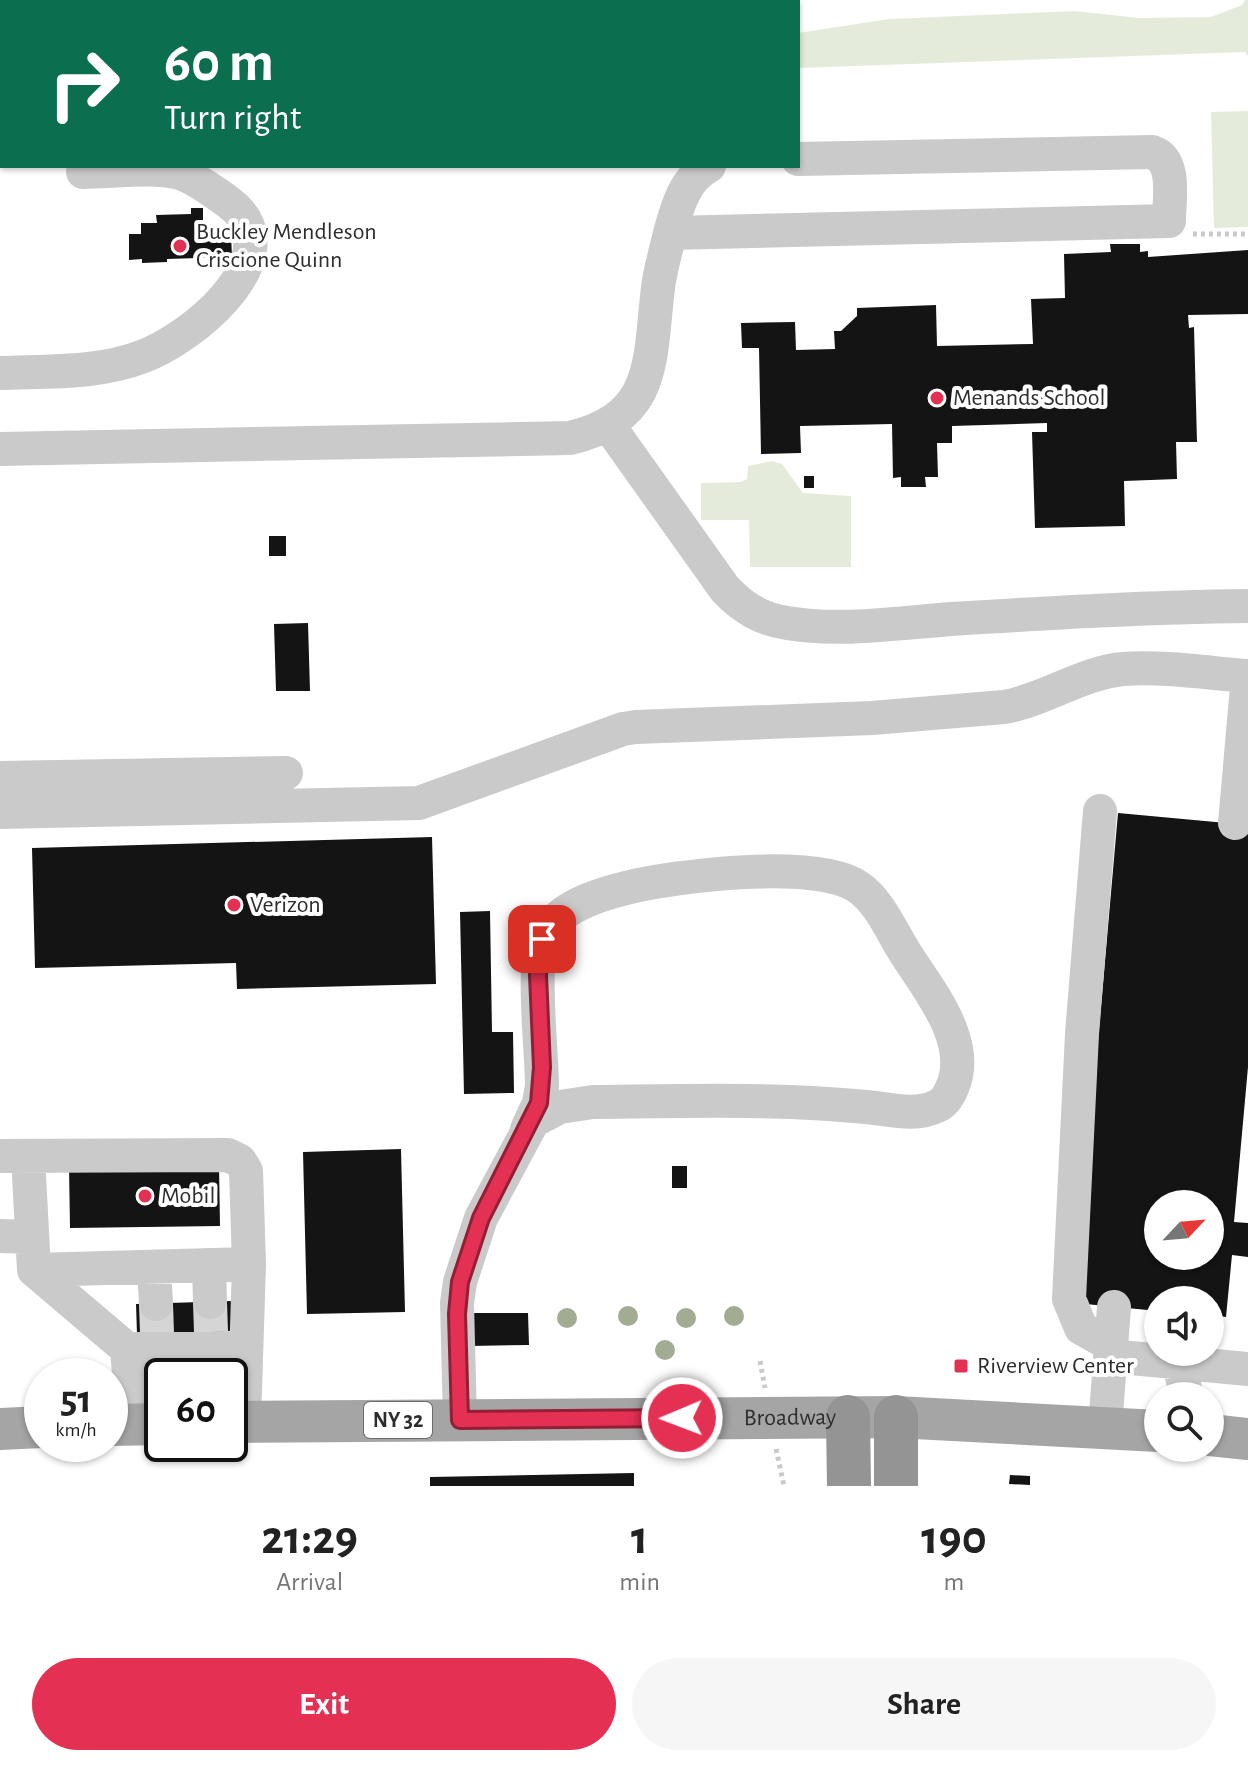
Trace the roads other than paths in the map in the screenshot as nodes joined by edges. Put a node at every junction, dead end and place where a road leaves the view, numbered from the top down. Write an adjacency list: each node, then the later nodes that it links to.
1 (800, 159): 4 (lane)
2 (705, 168): 4 (lane)
3 (83, 172): 5 (lane)
4 (670, 233): 6 (lane)
5 (0, 373)
6 (609, 426): 7 (lane); 8 (lane)
7 (0, 449)
8 (1248, 606)
9 (1248, 676): 12 (lane); 14 (lane)
10 (286, 773): 11 (lane)
11 (14, 778): 12 (lane)
12 (14, 811)
13 (1100, 811): 25 (lane)
14 (1235, 823)
15 (527, 1129): 15 (lane); 32 (lane)
16 (14, 1156): 17 (lane); 18 (lane)
17 (22, 1248): 20 (lane); 23 (lane)
18 (249, 1264): 19 (lane); 24 (lane)
19 (209, 1265): 20 (lane); 22 (lane)
20 (154, 1267): 23 (lane)
21 (1114, 1307): 25 (lane)
22 (211, 1327): 23 (lane); 24 (lane)
23 (149, 1334): 34 (lane)
24 (246, 1349): 27 (lane)
25 (1111, 1351): 26 (lane); 36 (lane)
26 (1144, 1354)
27 (245, 1358)
28 (1224, 1365): 29 (lane)
29 (1248, 1369)
30 (848, 1417): 31 (main road, Broadway / NY 32); 32 (main road, Broadway / NY 32); 41 (highway)
31 (896, 1417): 36 (main road, Broadway / NY 32); 42 (highway)
32 (460, 1420): 33 (main road, Broadway / NY 32)
33 (248, 1422)
34 (135, 1424)
35 (24, 1428): 37 (main road)
36 (1105, 1428): 38 (main road, Broadway / NY 32)
37 (0, 1429)
38 (1144, 1430)
39 (1224, 1436): 40 (main road)
40 (1248, 1439)
41 (849, 1486)
42 (896, 1486)

